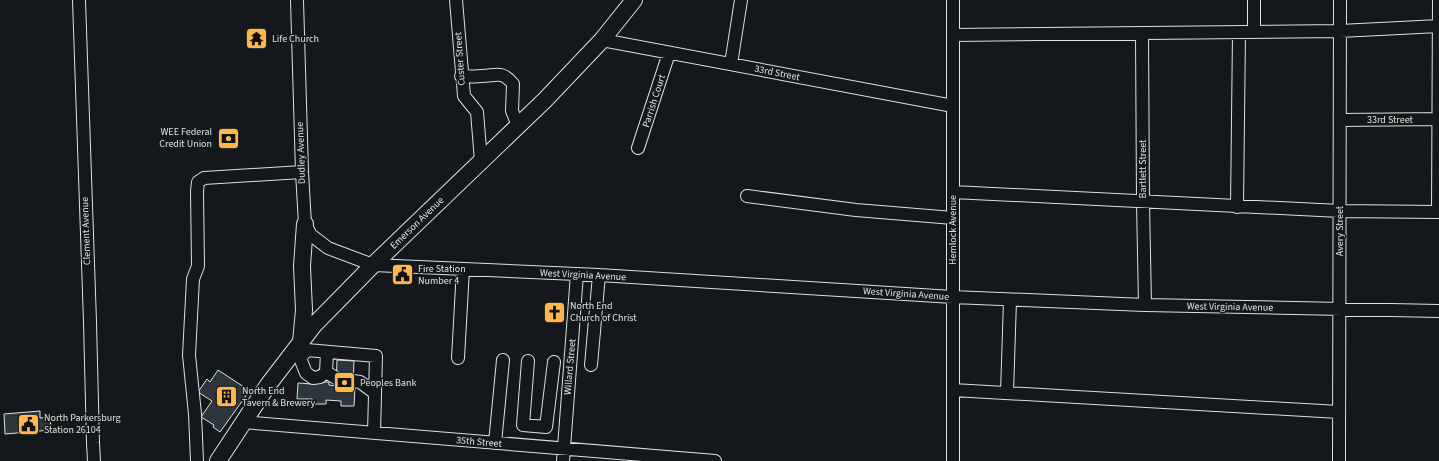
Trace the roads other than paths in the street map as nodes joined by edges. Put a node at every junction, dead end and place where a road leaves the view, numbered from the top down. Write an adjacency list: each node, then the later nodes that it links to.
1 (79, 0): 62 (street, Clement Avenue)
2 (297, 0): 26 (street, Dudley Avenue)
3 (456, 0): 19 (street, Custer Street)
4 (634, 0): 16 (main road, Emerson Avenue)
5 (741, 0): 18 (street)
6 (953, 0): 15 (street, Hemlock Avenue)
7 (1254, 0): 13 (street)
8 (1340, 0): 11 (street, Avery Street)
9 (1439, 0): 10 (street)
10 (1439, 26): 11 (street); 21 (street)
11 (1340, 31): 13 (street); 22 (street, Avery Street)
12 (1239, 32): 13 (street); 14 (street); 30 (street)
13 (1254, 32)
14 (1142, 33): 15 (street); 29 (street, Bartlett Street)
15 (953, 35): 20 (street, Hemlock Avenue)
16 (602, 40): 17 (street, 33rd Street); 23 (main road, Emerson Avenue)
17 (669, 53): 18 (street, 33rd Street); 24 (street, Parrish Court)
18 (731, 64): 20 (street, 33rd Street)
19 (461, 76): 23 (street); 25 (street, Custer Street)
20 (953, 106): 27 (street, Hemlock Avenue)
21 (1439, 119): 22 (street, 33rd Street); 32 (street)
22 (1340, 120): 31 (street, Avery Street)
23 (518, 125): 25 (main road, Emerson Avenue)
24 (638, 148)
25 (481, 161): 35 (main road, Emerson Avenue)
26 (302, 172): 34 (street, Dudley Avenue); 63 (street)
27 (953, 192): 29 (street); 33 (street, Hemlock Avenue)
28 (747, 196): 33 (street)
29 (1142, 202): 30 (street); 41 (street, Bartlett Street)
30 (1237, 207): 31 (street)
31 (1340, 211): 32 (street); 42 (street, Avery Street)
32 (1438, 212)
33 (953, 218): 39 (street, Hemlock Avenue)
34 (305, 224): 35 (street); 44 (main road)
35 (373, 265): 36 (street, West Virginia Avenue); 44 (main road, Emerson Avenue)
36 (463, 269): 37 (street, West Virginia Avenue); 46 (street)
37 (578, 274): 38 (street, West Virginia Avenue); 61 (street, Willard Street)
38 (599, 275): 39 (street, West Virginia Avenue); 50 (street)
39 (953, 297): 40 (street, West Virginia Avenue); 52 (street, Hemlock Avenue)
40 (1010, 300): 41 (street, West Virginia Avenue); 54 (street)
41 (1145, 306): 42 (street, West Virginia Avenue)
42 (1340, 309): 43 (street, West Virginia Avenue); 55 (street, Avery Street)
43 (1439, 311)
44 (297, 351): 45 (street); 45 (street); 56 (main road, Emerson Avenue)
45 (328, 352): 53 (street)
46 (458, 358)
47 (503, 360): 59 (street)
48 (528, 361): 57 (street)
49 (554, 362): 57 (street)
50 (591, 365)
51 (353, 381): 53 (street)
52 (953, 390): 54 (street); 66 (street, Hemlock Avenue)
53 (375, 393): 58 (street)
54 (1007, 393): 55 (street)
55 (1339, 412): 67 (street, Avery Street)
56 (243, 422): 58 (street, 35th Street); 64 (main road, Emerson Avenue)
57 (535, 426): 60 (street)
58 (374, 433): 59 (street, 35th Street)
59 (495, 443): 60 (street, 35th Street)
60 (532, 446): 61 (street, 35th Street)
61 (563, 455): 65 (street, 35th Street)
62 (94, 461)
63 (197, 461)
64 (218, 461)
65 (715, 461)
66 (953, 461)
67 (1339, 461)

